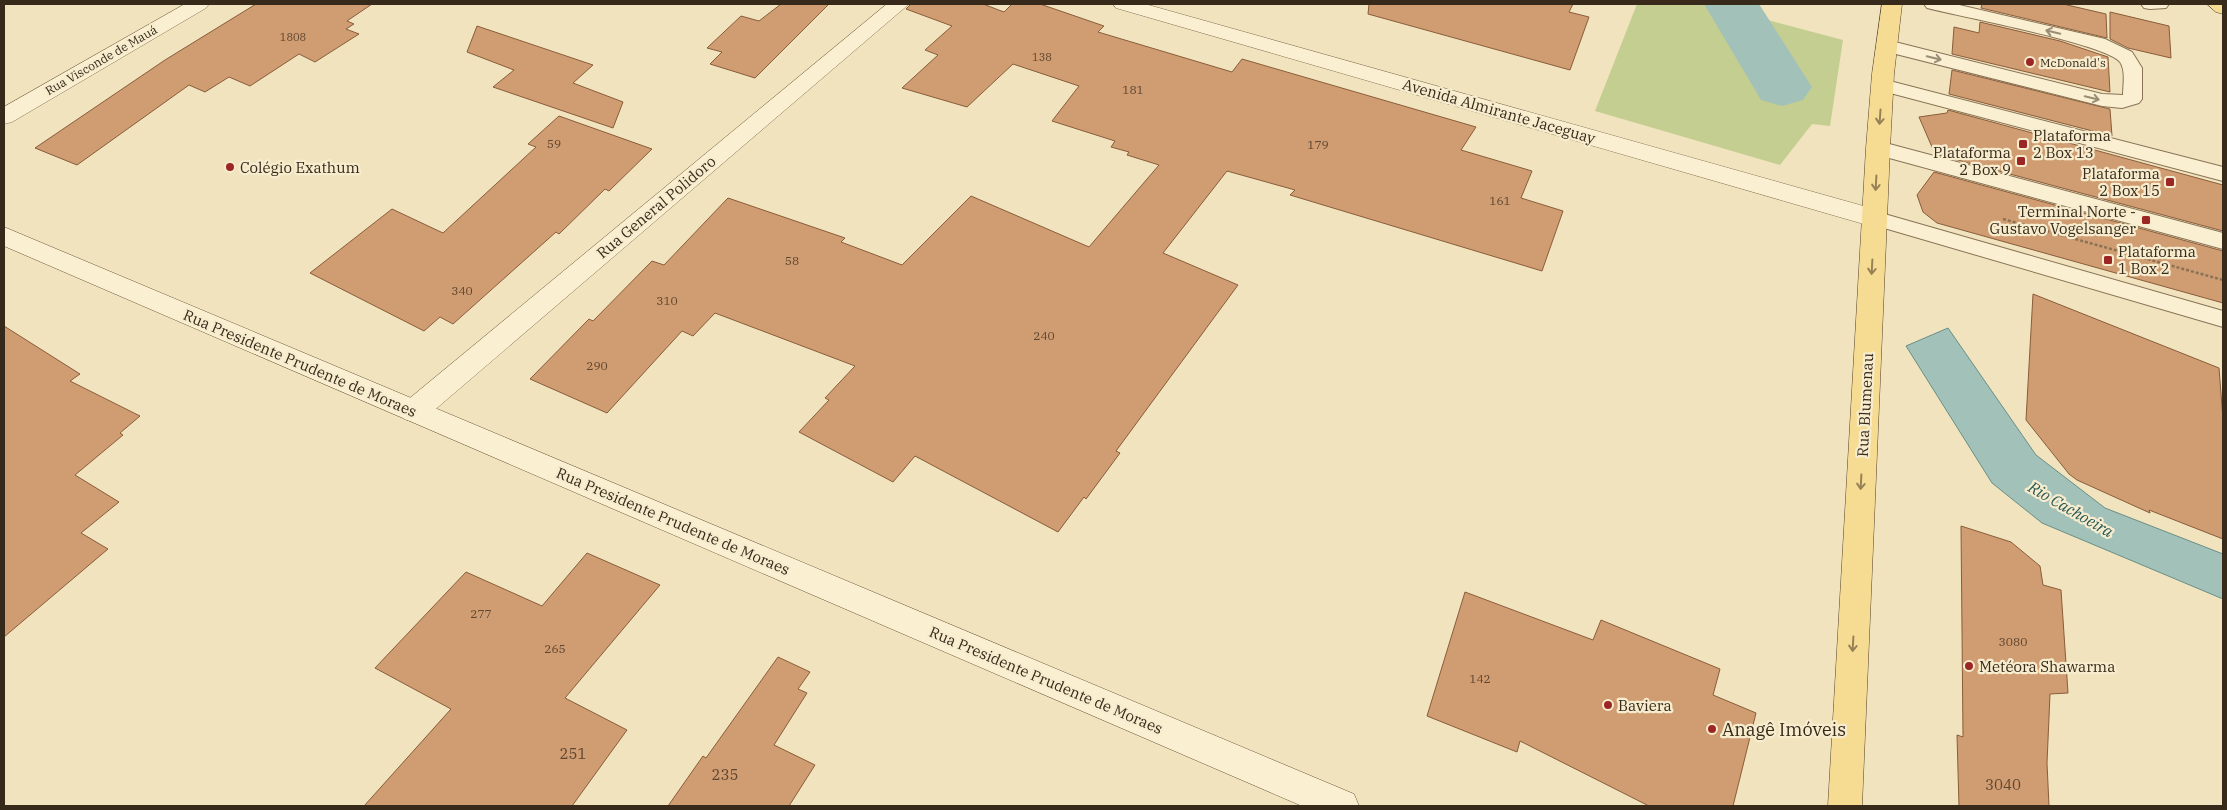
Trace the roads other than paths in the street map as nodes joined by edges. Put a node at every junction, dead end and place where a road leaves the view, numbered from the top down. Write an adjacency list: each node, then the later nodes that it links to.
1 (199, 4): 12 (street, Rua Visconde de Mauá)
2 (899, 4): 19 (street, Rua General Polidoro)
3 (1123, 4): 15 (street, Avenida Almirante Jaceguay)
4 (1892, 4): 10 (main road, Rua Blumenau)
5 (1933, 4): 10 (lane, one-way to 5)
6 (2150, 4): 7 (lane)
7 (2160, 4)
8 (2217, 4): 9 (main road)
9 (2223, 8)
10 (1887, 46): 11 (main road, Rua Blumenau)
11 (1882, 85): 13 (main road, Rua Blumenau, one-way to 13); 14 (lane)
12 (4, 117)
13 (1878, 148): 15 (main road, Rua Blumenau, one-way to 15); 17 (lane)
14 (2223, 174)
15 (1874, 218): 18 (lane); 21 (main road, Rua Blumenau, one-way to 21)
16 (4, 236): 19 (street, Rua Presidente Prudente de Moraes)
17 (2223, 241)
18 (2223, 319)
19 (414, 411): 20 (street, Rua Presidente Prudente de Moraes)
20 (1342, 806)
21 (1845, 806)

